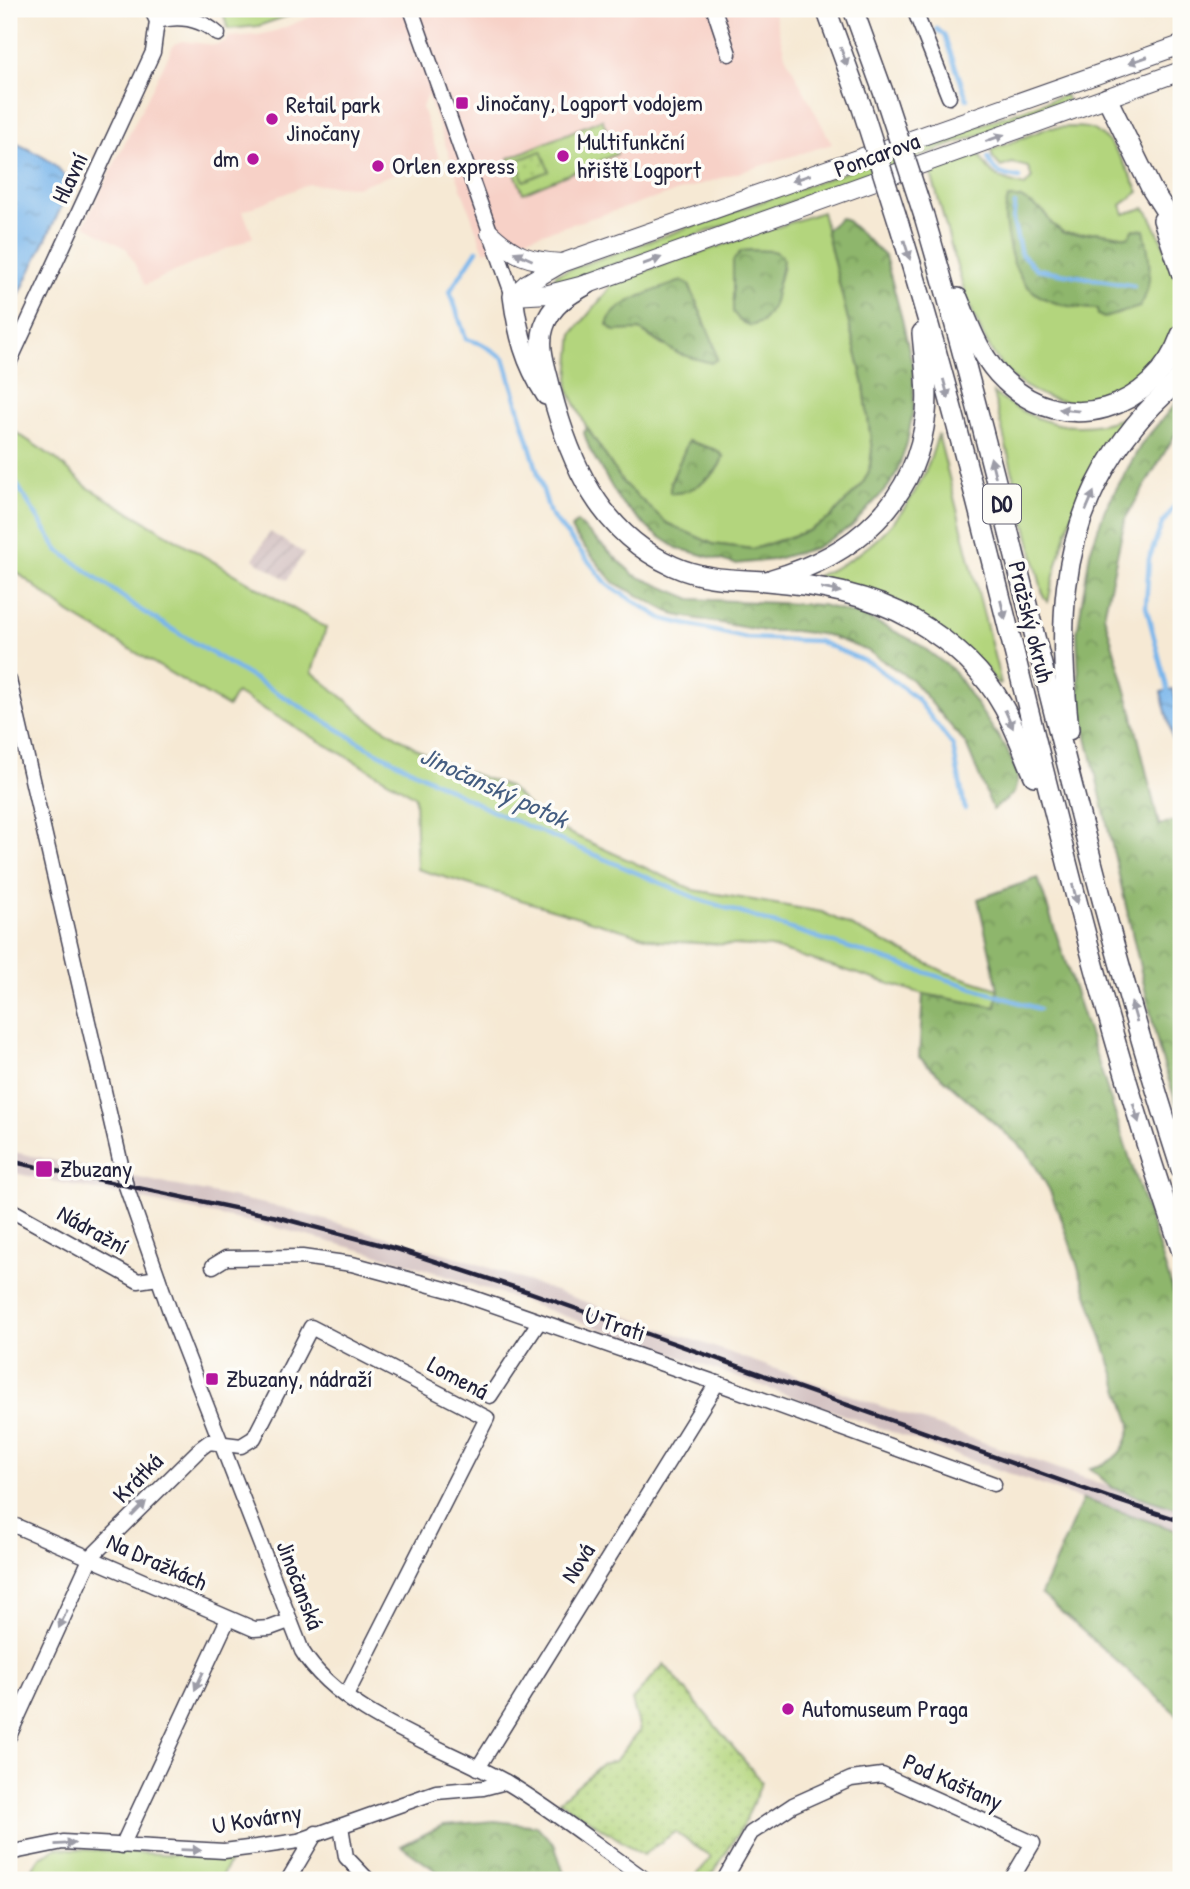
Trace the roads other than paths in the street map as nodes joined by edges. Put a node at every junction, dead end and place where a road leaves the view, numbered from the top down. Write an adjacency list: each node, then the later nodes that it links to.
1 (411, 9): 16 (street)
2 (714, 9): 9 (street)
3 (826, 9): 20 (highway, Pražský okruh / D0, one-way to 20, bridge)
4 (853, 9): 15 (highway, Pražský okruh / D0, bridge)
5 (914, 9): 12 (street)
6 (154, 15): 7 (street); 24 (street, Hlavní)
7 (218, 34)
8 (1181, 45): 11 (main road, Poncarova, one-way to 11)
9 (729, 54)
10 (1181, 71): 13 (main road, Poncarova)
11 (1095, 75): 13 (main road); 18 (main road, Poncarova, one-way to 18)
12 (948, 97)
13 (1107, 98): 14 (highway); 21 (main road, Poncarova, one-way to 13)
14 (1155, 195): 17 (highway); 19 (highway)
15 (924, 216): 23 (highway, one-way to 15); 30 (highway, Pražský okruh / D0, one-way to 15)
16 (490, 233): 18 (main road, one-way to 16); 22 (street)
17 (1181, 235)
18 (562, 263): 22 (main road)
19 (1181, 272)
20 (915, 276): 28 (highway); 31 (highway, Pražský okruh / D0, one-way to 31)
21 (588, 284): 22 (main road, Poncarova); 25 (highway)
22 (513, 296): 25 (highway); 27 (highway)
23 (1181, 335)
24 (9, 363)
25 (546, 367): 27 (highway)
26 (1181, 375): 30 (highway, one-way to 26)
27 (557, 414): 28 (highway)
28 (764, 581): 31 (highway, one-way to 31)
29 (9, 680): 36 (street, Jinočanská)
30 (1075, 794): 32 (highway, Pražský okruh / D0, one-way to 30)
31 (1057, 828): 34 (highway, Pražský okruh / D0, one-way to 34)
32 (1181, 1169)
33 (9, 1209): 36 (street, Nádražní)
34 (1181, 1249)
35 (213, 1266): 37 (street, U Trati)
36 (158, 1278): 40 (street, Jinočanská)
37 (539, 1322): 38 (street, U Trati); 39 (street)
38 (717, 1383): 41 (street, U Trati); 48 (street, Nová)
39 (490, 1396)
40 (222, 1445): 43 (street, Krátká, one-way to 40); 45 (street, Jinočanská); 46 (street, Lomená)
41 (994, 1484)
42 (9, 1523): 43 (street, Na Dražkách)
43 (91, 1557): 44 (street, Na Dražkách); 47 (street, one-way to 47)
44 (228, 1619): 45 (street, Na Dražkách); 52 (street, one-way to 52)
45 (289, 1620): 46 (street, Jinočanská)
46 (345, 1696): 48 (street, Jinočanská)
47 (9, 1736)
48 (478, 1768): 49 (street, Jinočanská)
49 (506, 1782): 50 (street, U Kovárny); 56 (street, Jinočanská)
50 (341, 1826): 51 (street, U Kovárny); 55 (street)
51 (316, 1833): 52 (street, U Kovárny, one-way to 51); 54 (street)
52 (122, 1846): 53 (street, U Kovárny, one-way to 52)
53 (9, 1853)
54 (288, 1880)
55 (368, 1880)
56 (646, 1880)
57 (724, 1880): 58 (street, Pod Kaštany)
58 (1011, 1880)

